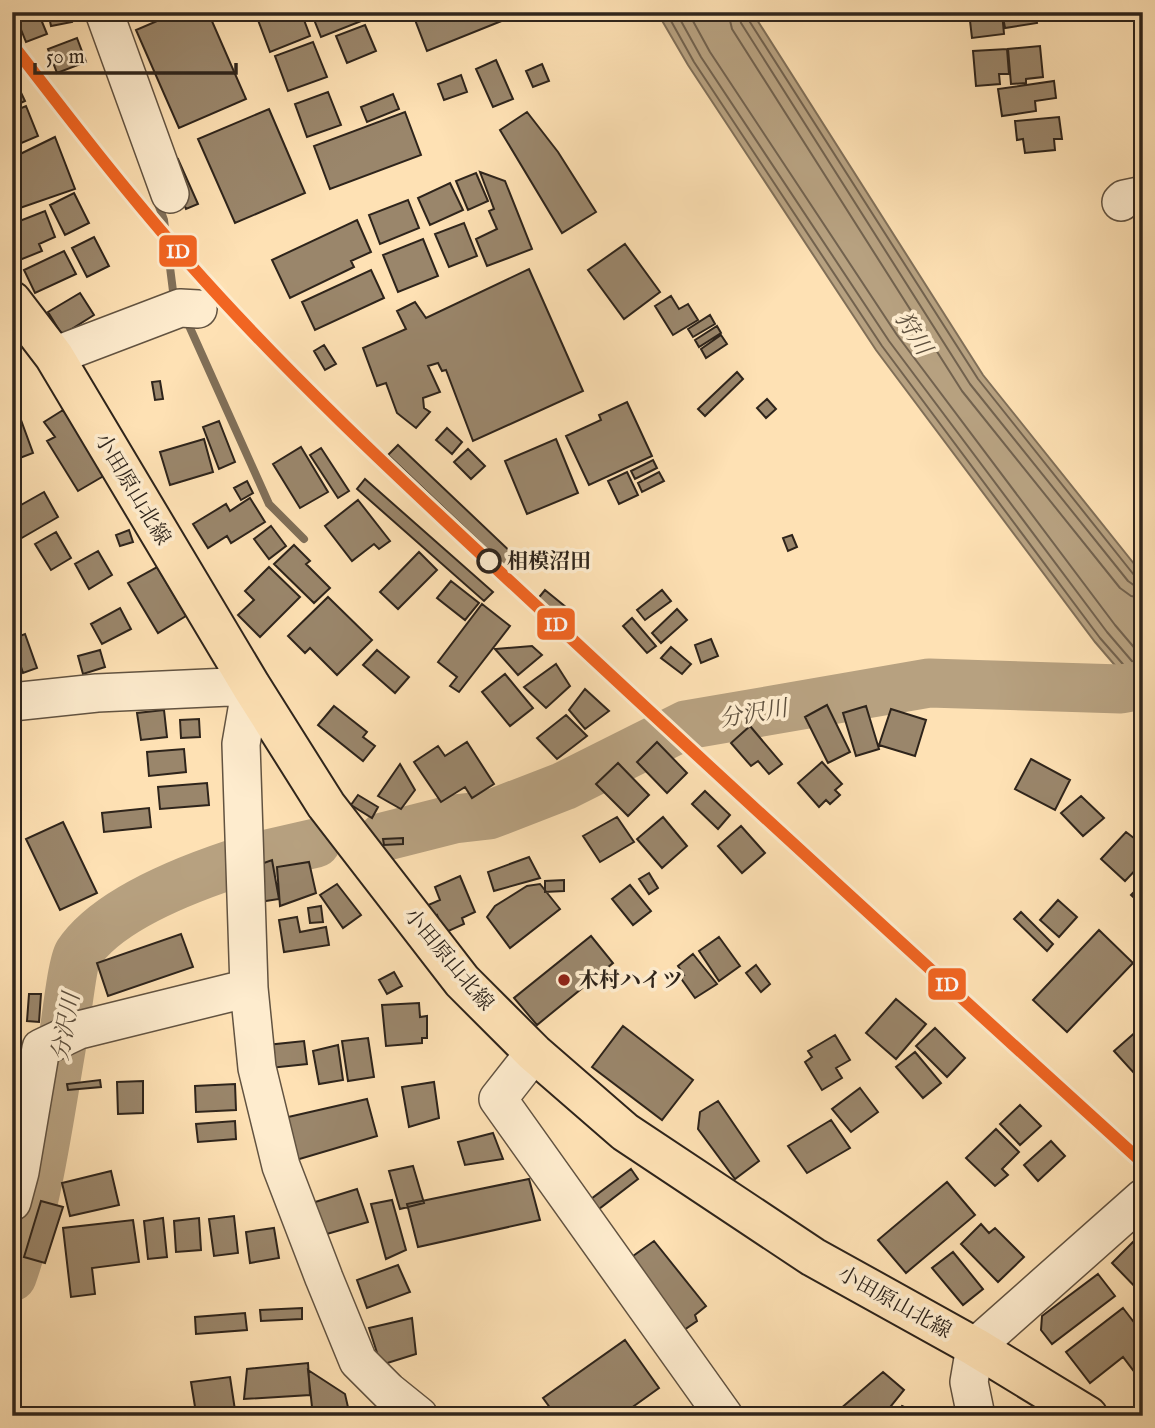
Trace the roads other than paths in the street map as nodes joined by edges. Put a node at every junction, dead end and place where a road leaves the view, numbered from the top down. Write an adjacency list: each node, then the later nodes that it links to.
1 (104, 12): 2 (street)
2 (170, 194)
3 (12, 301): 5 (main road, 小田原山北線)
4 (198, 309): 5 (street)
5 (54, 356): 6 (main road, 小田原山北線)
6 (251, 686): 7 (street); 8 (street); 9 (main road, 小田原山北線)
7 (12, 702)
8 (249, 988): 11 (street); 13 (street)
9 (534, 1053): 12 (main road, 小田原山北線); 14 (street)
10 (1143, 1198): 12 (street)
11 (12, 1202)
12 (975, 1347): 15 (street); 16 (main road, 小田原山北線)
13 (419, 1416)
14 (724, 1416)
15 (976, 1416)
16 (1088, 1416)

